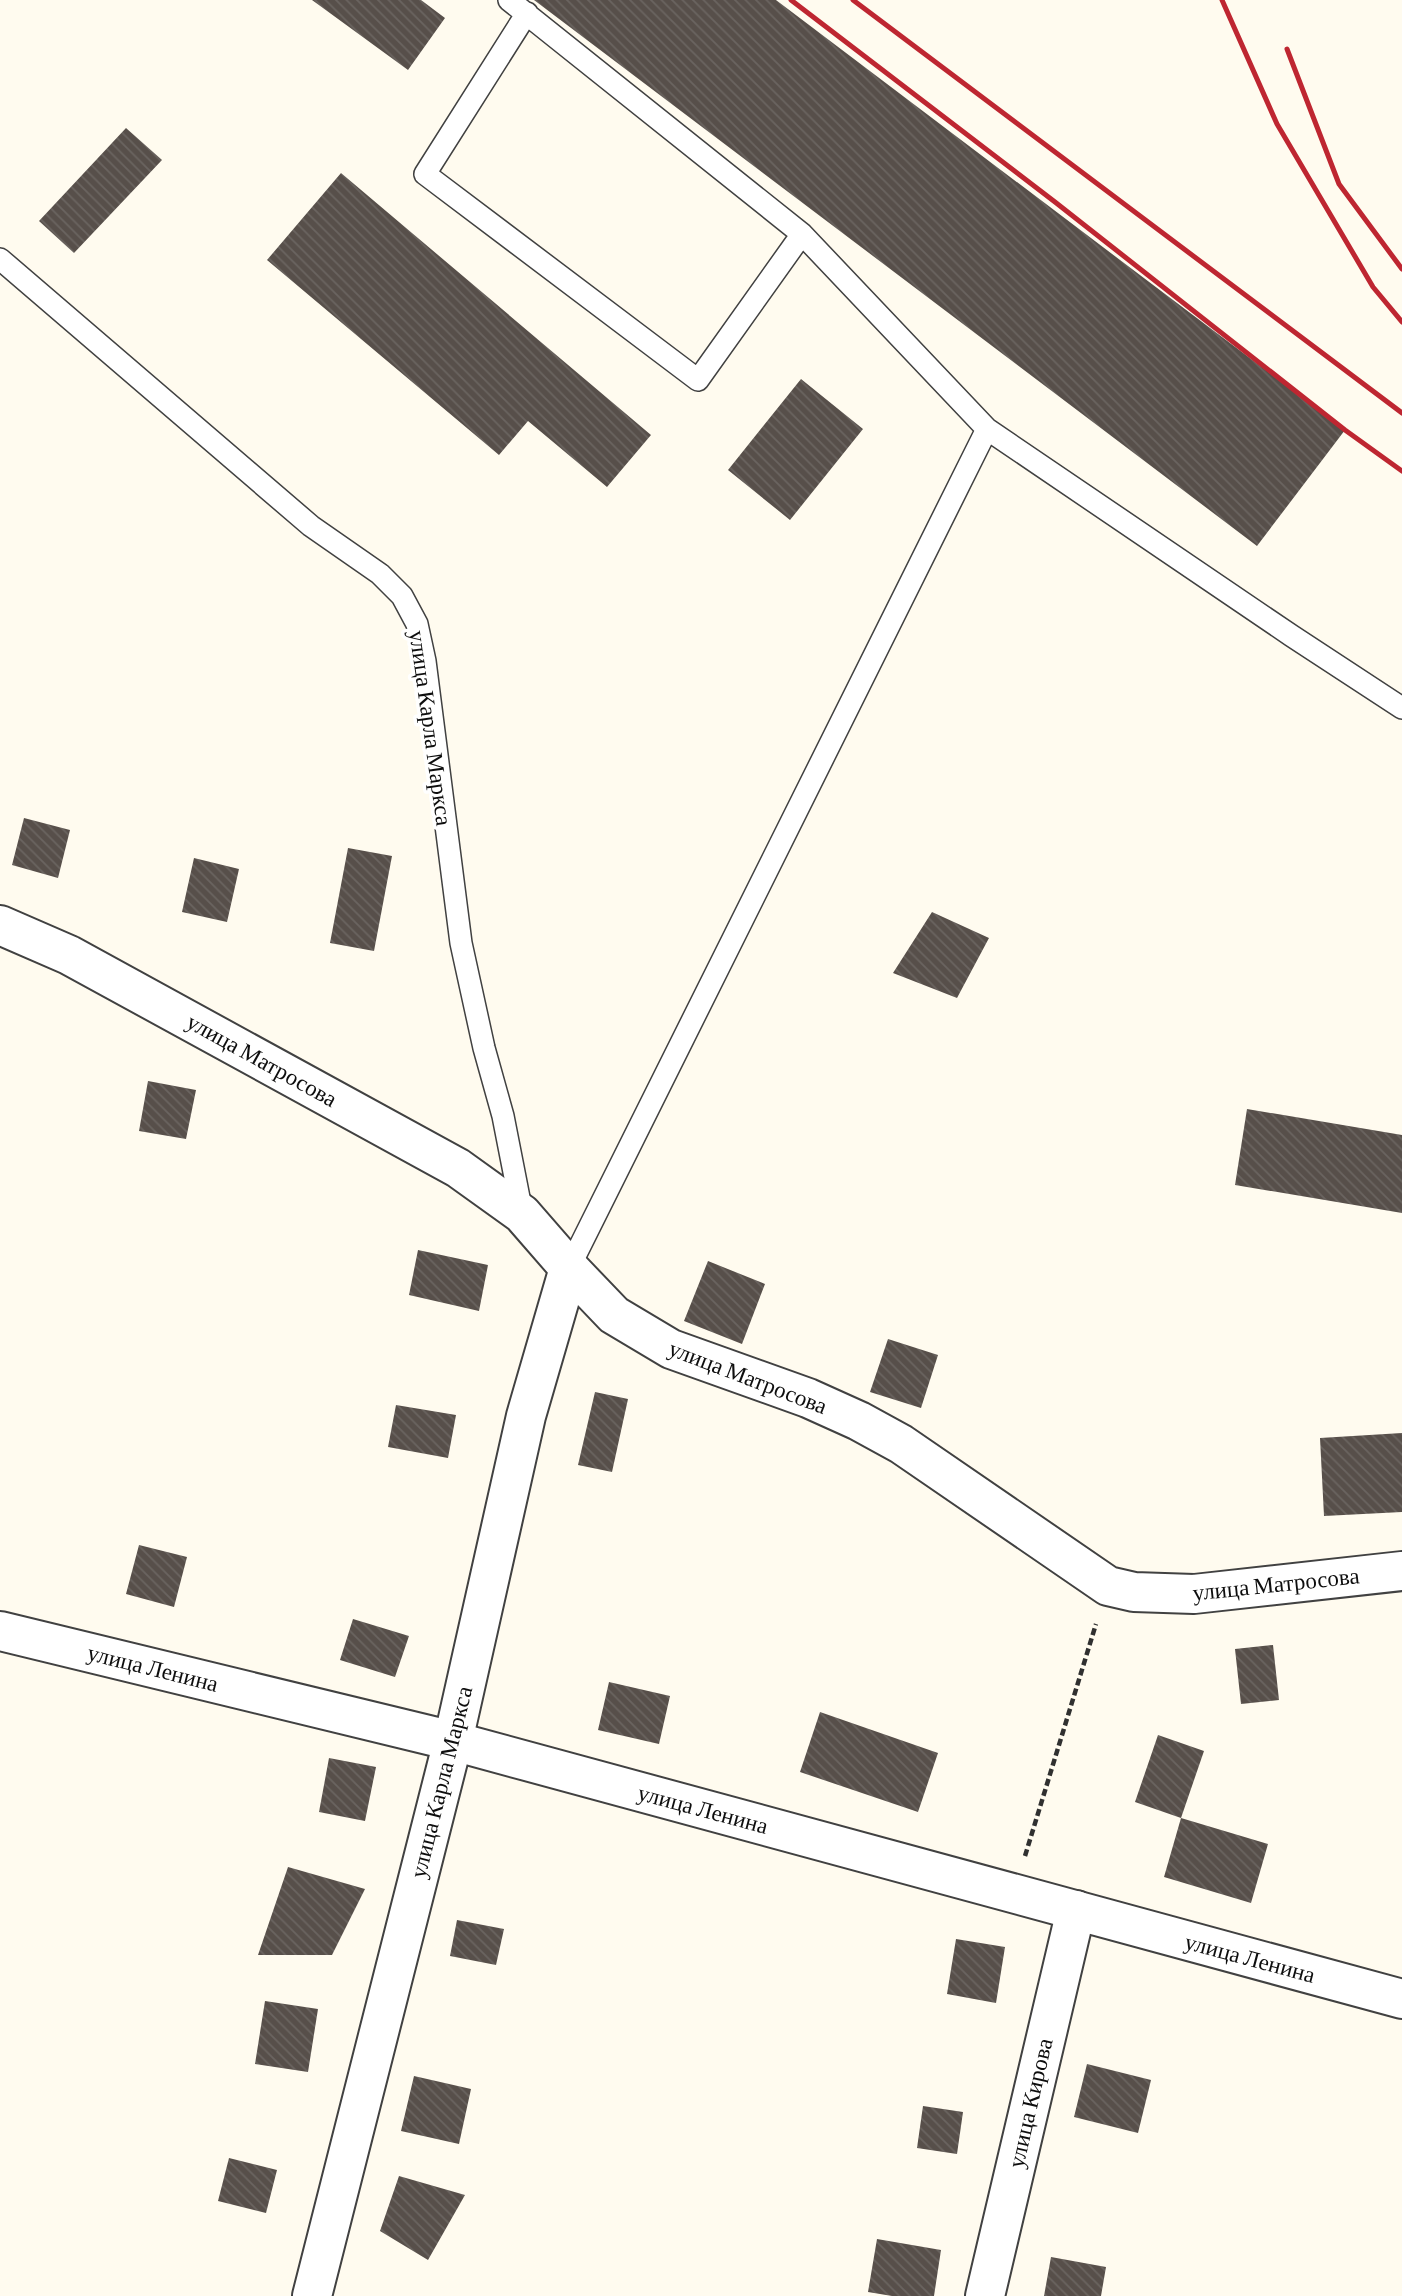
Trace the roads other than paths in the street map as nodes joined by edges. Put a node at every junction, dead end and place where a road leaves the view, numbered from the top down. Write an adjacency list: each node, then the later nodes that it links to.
1 (509, 0): 2 (lane)
2 (527, 13): 3 (lane); 3 (lane)
3 (802, 234): 5 (lane)
4 (0, 259): 8 (lane, улица Карла Маркса)
5 (987, 429): 6 (lane); 9 (lane)
6 (1402, 708)
7 (0, 925): 8 (street, улица Матросова)
8 (522, 1214): 9 (street, улица Матросова)
9 (569, 1268): 10 (street, улица Матросова); 12 (street, улица Карла Маркса)
10 (1402, 1571)
11 (0, 1631): 12 (street, улица Ленина)
12 (453, 1741): 13 (street, улица Ленина); 15 (street, улица Карла Маркса)
13 (1076, 1910): 14 (street, улица Ленина); 16 (street, улица Кирова)
14 (1402, 1999)
15 (312, 2296)
16 (985, 2296)

